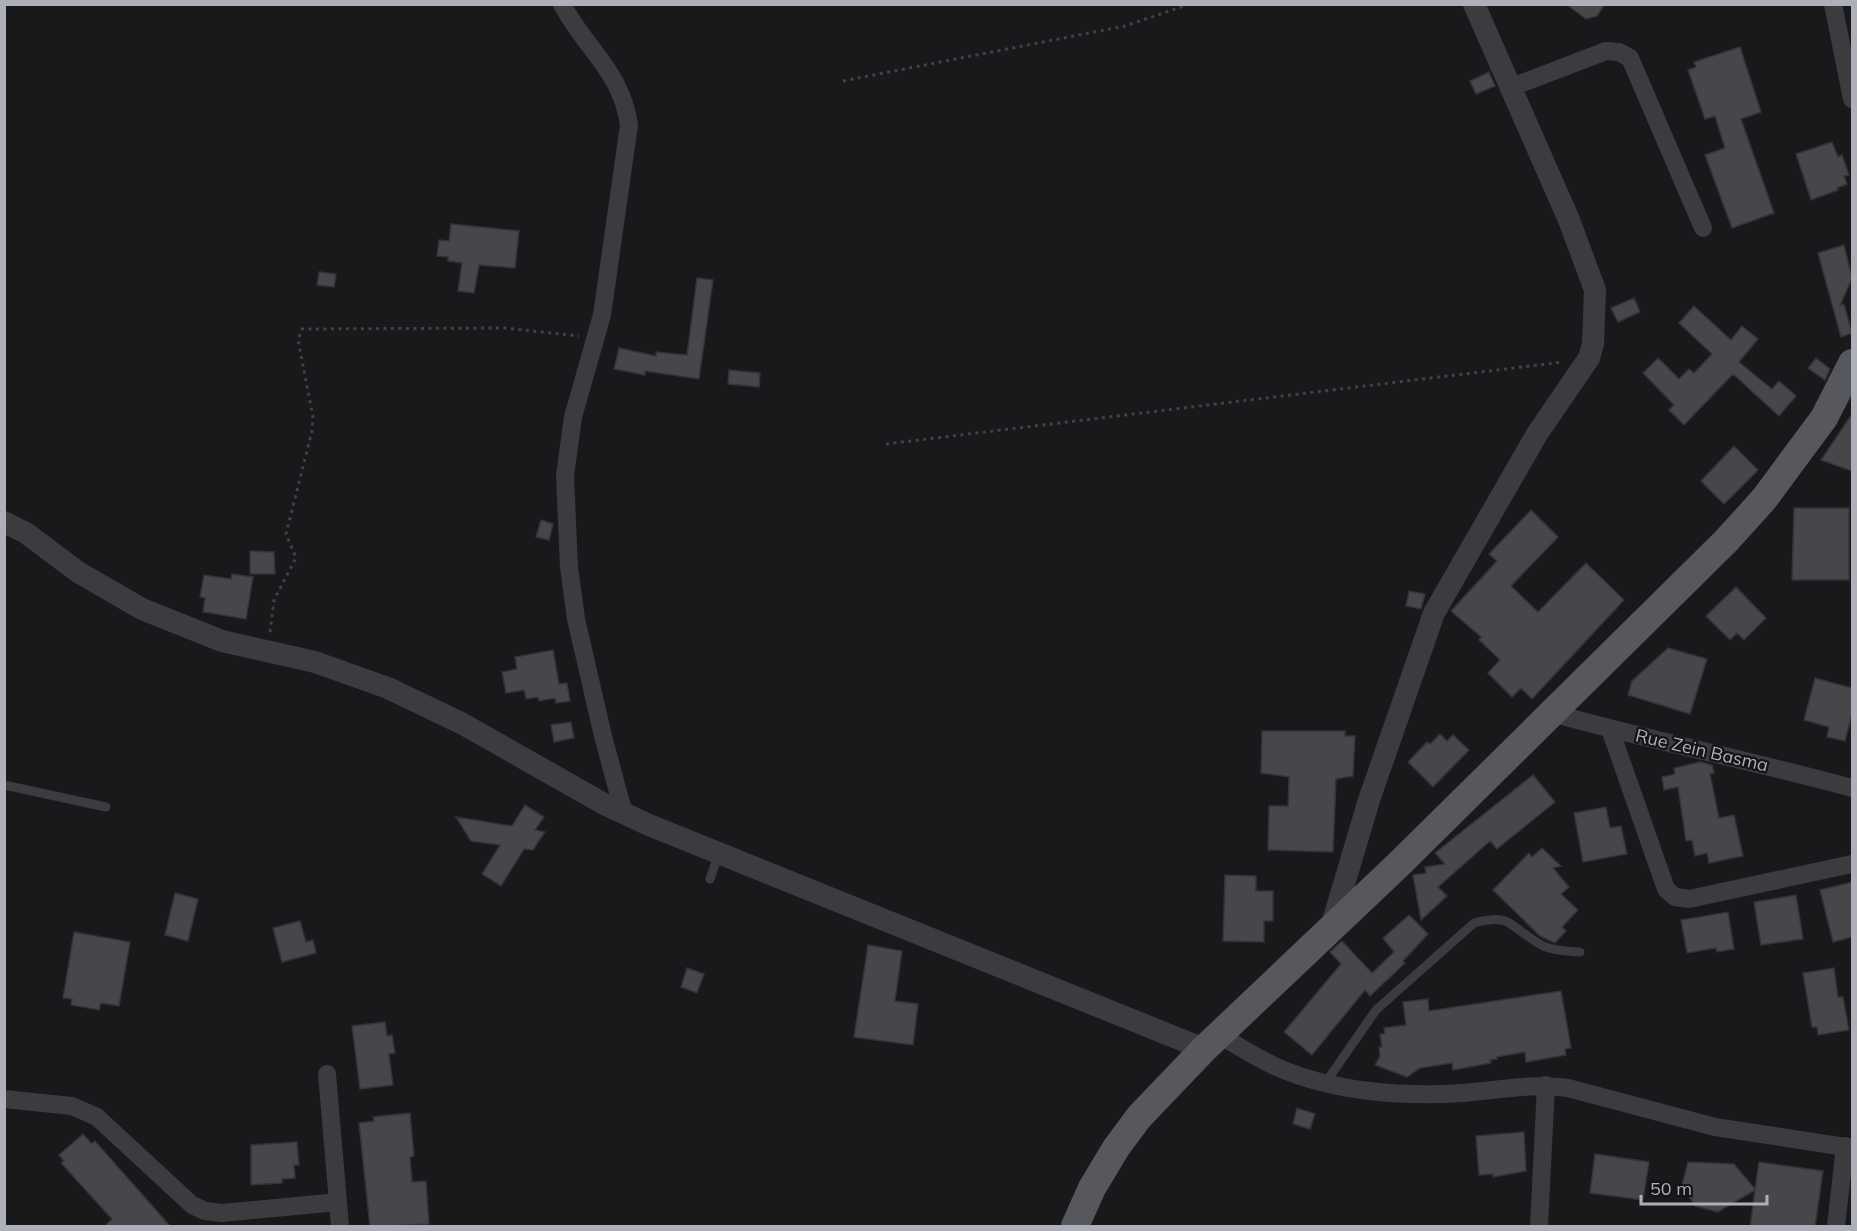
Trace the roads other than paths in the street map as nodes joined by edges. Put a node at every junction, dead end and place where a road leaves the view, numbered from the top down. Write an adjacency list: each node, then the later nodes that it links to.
1 (562, 4): 14 (street)
2 (1474, 4): 4 (street)
3 (1833, 4): 5 (street)
4 (1512, 87): 6 (street); 18 (street)
5 (1852, 99)
6 (1703, 228)
7 (1852, 363): 9 (main road)
8 (4, 522): 14 (street)
9 (1552, 713): 10 (street, Rue Zein Basma); 18 (main road)
10 (1610, 729): 12 (street, Rue Zein Basma); 16 (street)
11 (4, 785): 13 (lane)
12 (1852, 788)
13 (106, 807)
14 (624, 814): 15 (street)
15 (719, 854): 17 (lane); 20 (street)
16 (1852, 864)
17 (711, 879)
18 (1331, 928): 20 (main road)
19 (1580, 952): 22 (lane)
20 (1211, 1042): 22 (street); 28 (main road)
21 (327, 1074): 26 (street)
22 (1326, 1082): 23 (street)
23 (1546, 1085): 25 (street); 29 (street)
24 (4, 1099): 26 (street)
25 (1849, 1147): 30 (street)
26 (338, 1202): 27 (street)
27 (340, 1227)
28 (1075, 1227)
29 (1539, 1227)
30 (1836, 1227)

